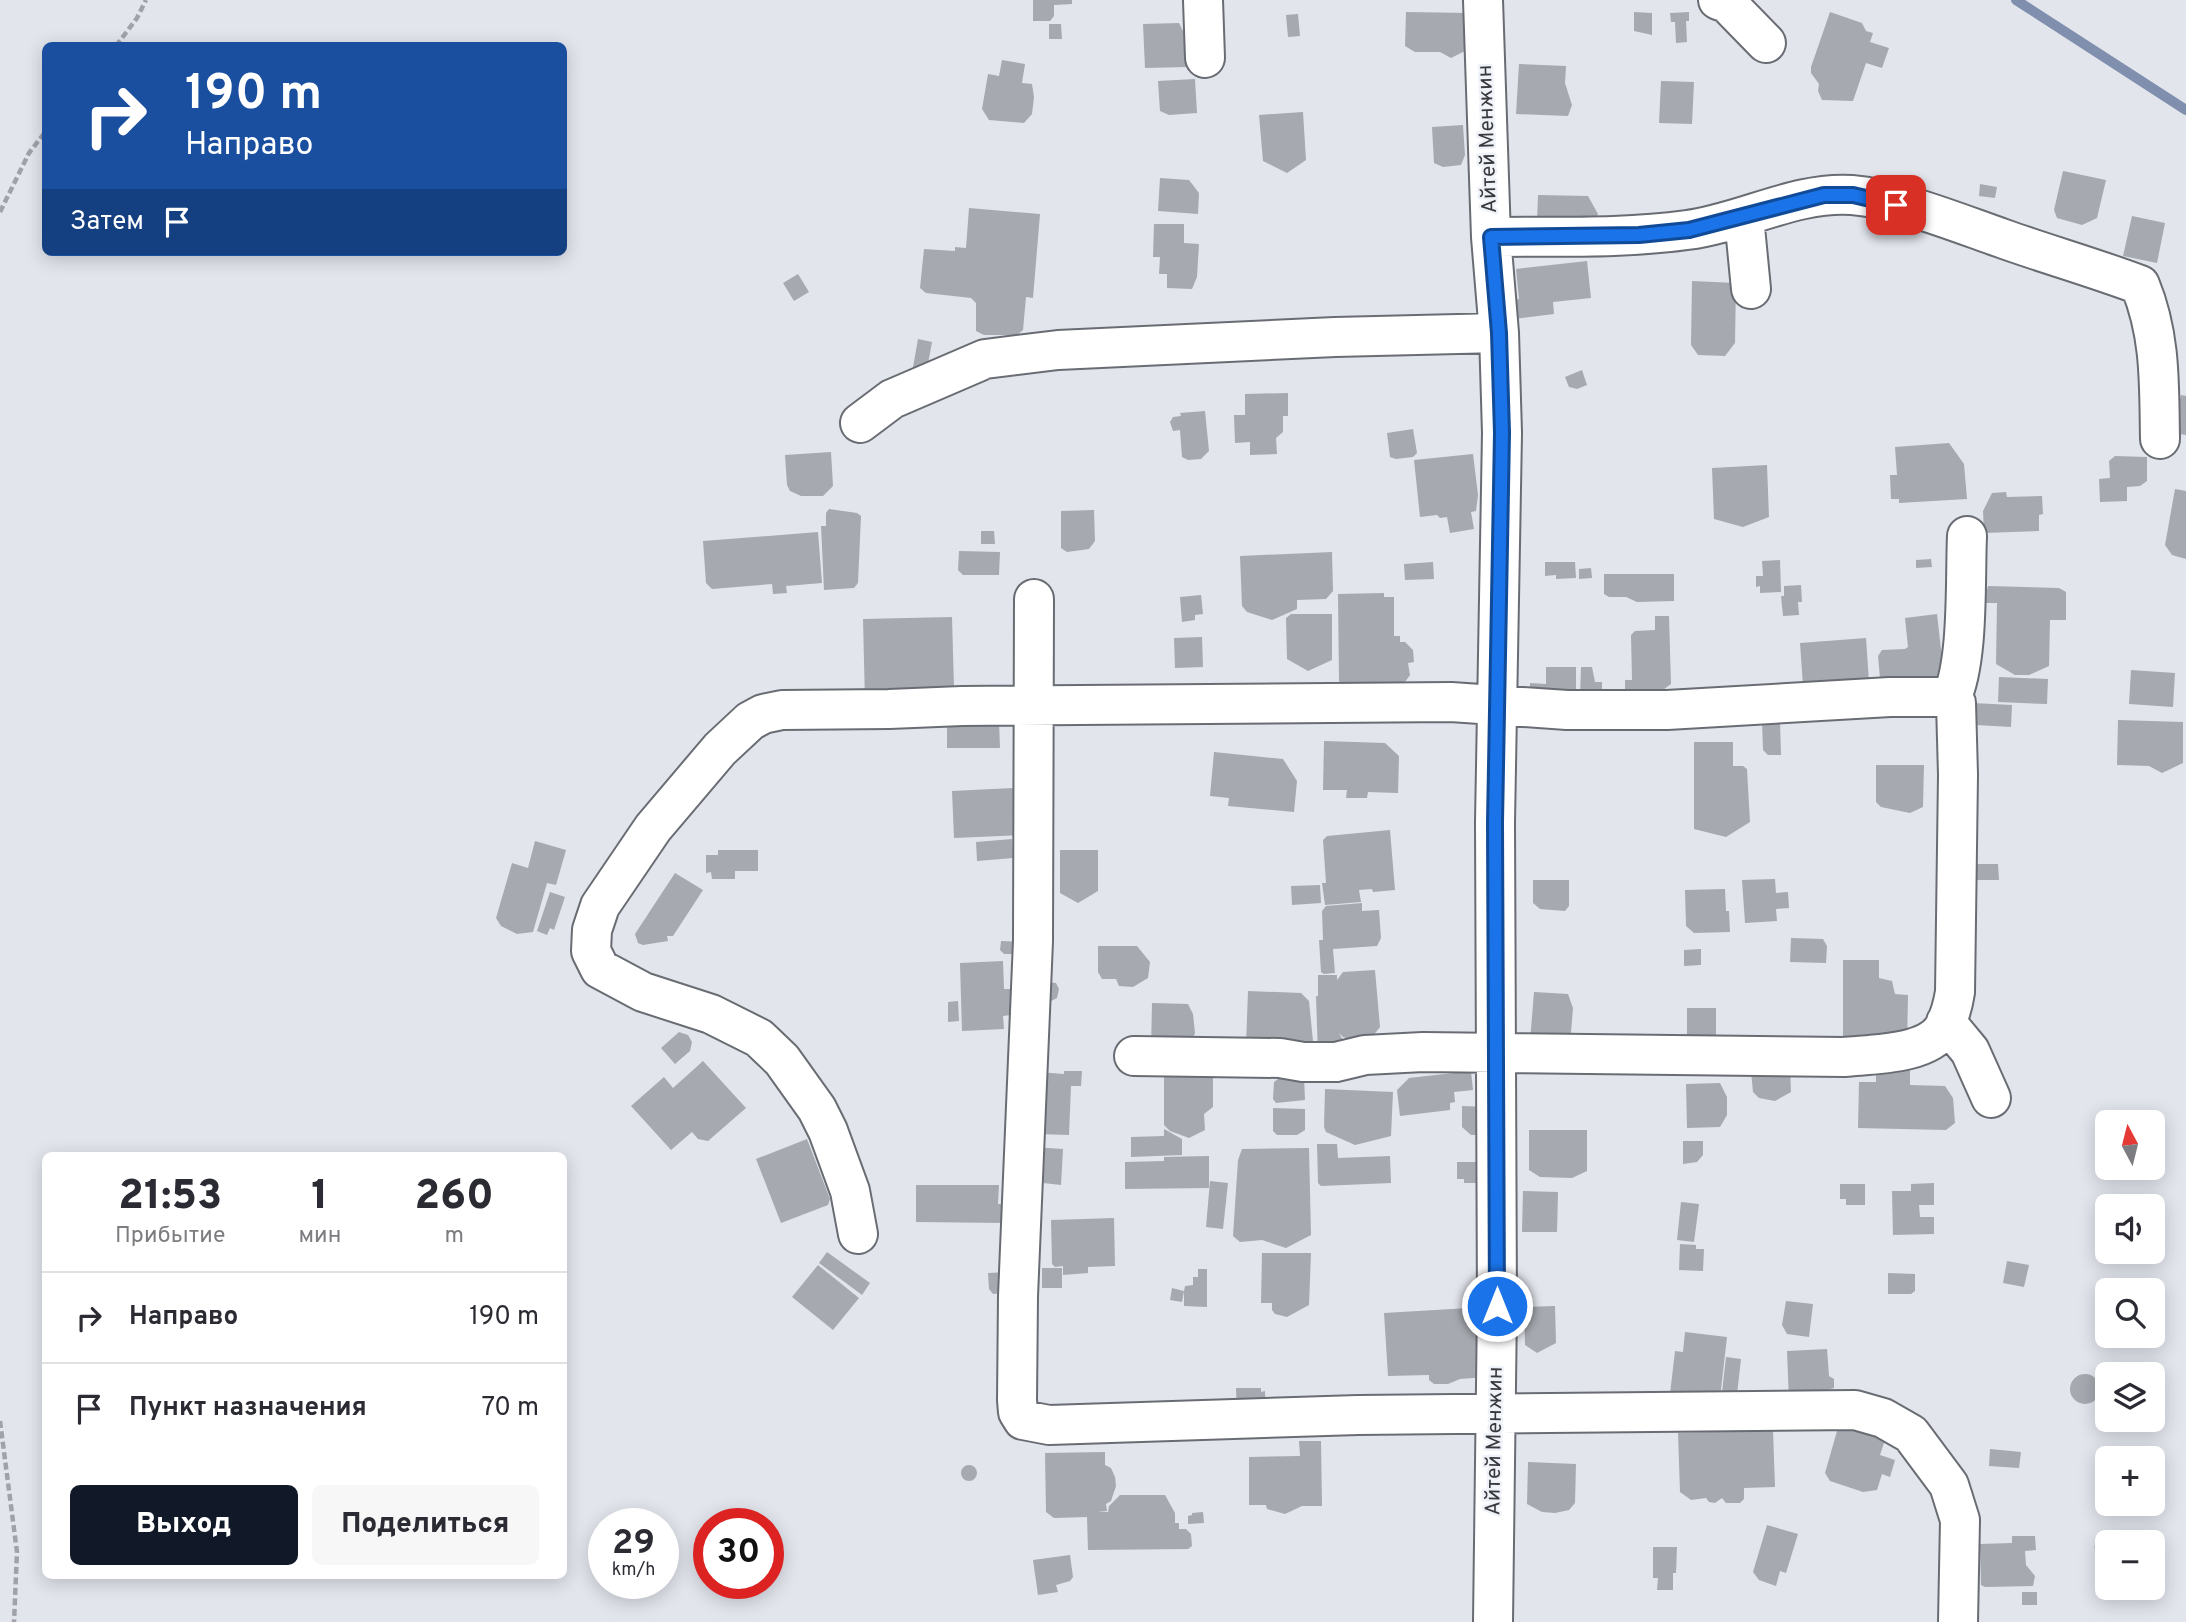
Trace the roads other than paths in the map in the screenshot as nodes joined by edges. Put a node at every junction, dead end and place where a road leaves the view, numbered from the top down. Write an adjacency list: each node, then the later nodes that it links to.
1 (1203, 0): 5 (street)
2 (1483, 0): 7 (street, Айтей Менжин)
3 (1718, 0): 4 (street)
4 (1766, 43)
5 (1205, 58)
6 (1744, 217): 7 (street); 8 (street); 11 (street)
7 (1491, 237): 9 (street, Айтей Менжин)
8 (1752, 289)
9 (1499, 333): 10 (street); 15 (street, Айтей Менжин)
10 (860, 423)
11 (2160, 439)
12 (1967, 536): 14 (street)
13 (1034, 599): 16 (street)
14 (1951, 699): 15 (street); 17 (street)
15 (1497, 704): 16 (street); 18 (street, Айтей Менжин)
16 (1032, 706): 21 (street); 22 (street)
17 (1946, 1022): 18 (street); 20 (street)
18 (1497, 1052): 19 (street); 22 (street, Айтей Менжин)
19 (1134, 1056)
20 (1991, 1098)
21 (858, 1234)
22 (1496, 1413): 23 (street, Айтей Менжин); 24 (street)
23 (1493, 1622)
24 (1958, 1622)

